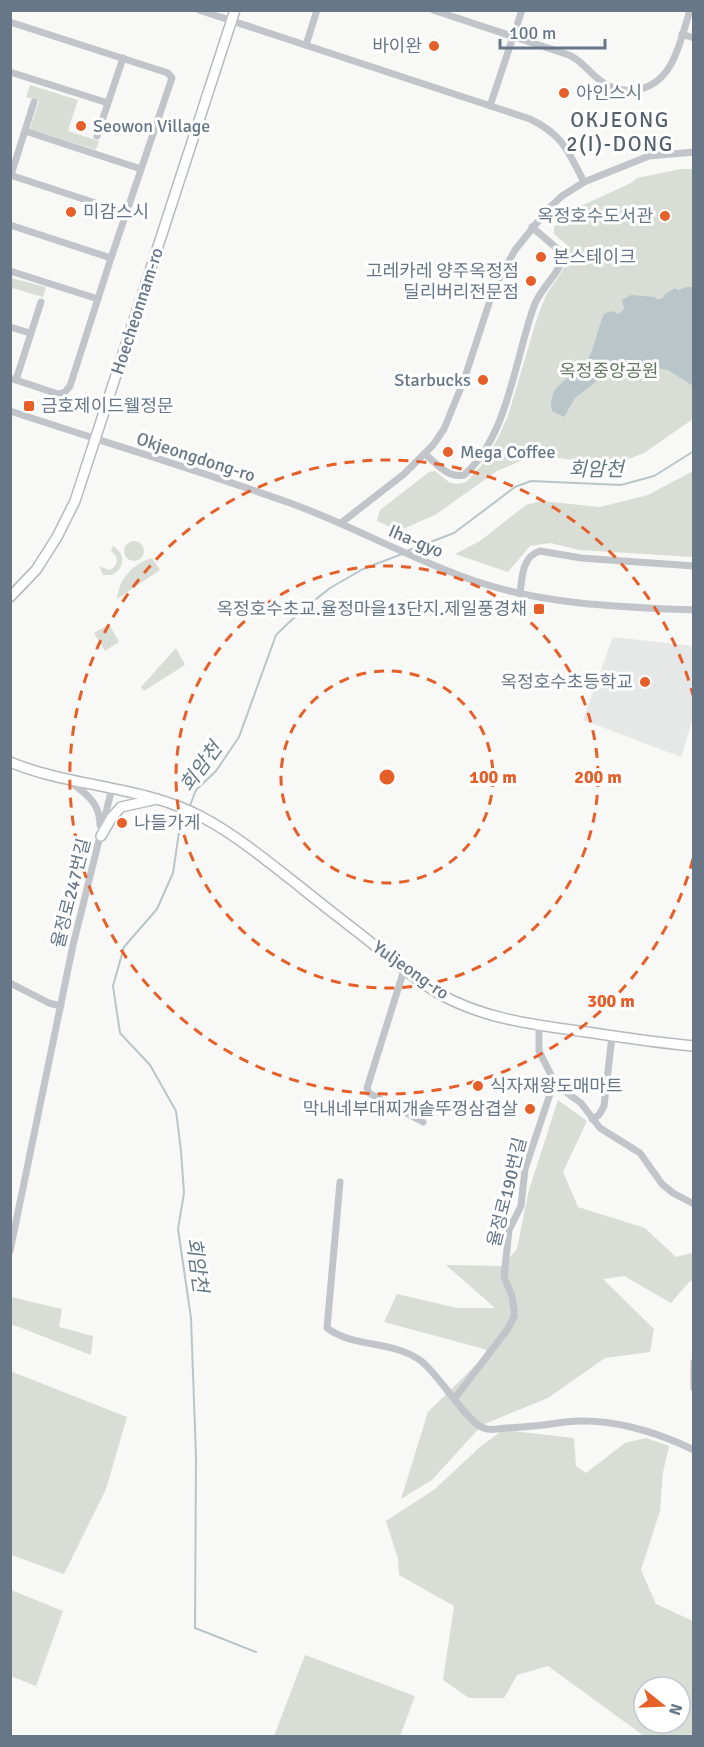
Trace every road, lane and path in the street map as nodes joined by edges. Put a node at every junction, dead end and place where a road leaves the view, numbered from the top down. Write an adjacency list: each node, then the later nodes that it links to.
1 (199, 10): 7 (street)
2 (235, 10): 7 (main road, Hoecheonnam-ro)
3 (317, 10): 12 (street)
4 (433, 10): 10 (street)
5 (522, 10): 10 (street)
6 (690, 10): 9 (street)
7 (231, 21): 12 (street); 35 (main road, Hoecheonnam-ro)
8 (10, 22): 13 (street)
9 (682, 34): 10 (street); 11 (street)
10 (514, 37): 17 (street)
11 (693, 38)
12 (306, 45): 17 (street)
13 (123, 58): 16 (street); 21 (street)
14 (10, 72): 16 (street)
15 (34, 102): 18 (street)
16 (108, 103): 19 (street)
17 (490, 106): 23 (street)
18 (25, 131): 21 (street); 22 (street)
19 (97, 136)
20 (693, 152): 23 (street)
21 (141, 170): 24 (street)
22 (11, 175): 24 (street)
23 (584, 182): 26 (street)
24 (126, 213): 27 (street)
25 (10, 225): 27 (street)
26 (532, 227): 36 (street); 36 (street)
27 (111, 258): 29 (street)
28 (10, 271): 29 (street)
29 (98, 299): 33 (street)
30 (41, 302): 32 (street)
31 (10, 327): 32 (street)
32 (30, 333): 33 (street)
33 (13, 379)
34 (10, 411): 35 (street, Okjeongdong-ro)
35 (96, 439): 37 (street, Okjeongdong-ro); 41 (main road, Hoecheonnam-ro)
36 (425, 454): 37 (street)
37 (341, 524): 38 (street, Okjeongdong-ro)
38 (369, 538): 40 (street, Iha-gyo)
39 (693, 566): 40 (street)
40 (520, 594): 42 (street)
41 (10, 597)
42 (693, 610)
43 (10, 762): 44 (main road, Yuljeong-ro)
44 (66, 779): 45 (main road, Yuljeong-ro); 47 (street)
45 (112, 788): 46 (main road, Yuljeong-ro); 47 (street, 율정로247번길)
46 (158, 800): 47 (main road); 48 (main road, Yuljeong-ro)
47 (101, 836): 50 (street, 율정로247번길)
48 (404, 970): 51 (main road, Yuljeong-ro); 56 (street)
49 (10, 983): 50 (street)
50 (61, 1006): 59 (street, 율정로247번길)
51 (539, 1026): 52 (main road, Yuljeong-ro); 54 (street)
52 (612, 1036): 53 (main road, Yuljeong-ro); 55 (street)
53 (693, 1046)
54 (554, 1082): 55 (street); 62 (street, 율정로190번길)
55 (592, 1119): 58 (street)
56 (423, 1122)
57 (340, 1182): 62 (street)
58 (693, 1204)
59 (10, 1251)
60 (693, 1362): 61 (street)
61 (693, 1388)
62 (455, 1398): 63 (street)
63 (693, 1450)

